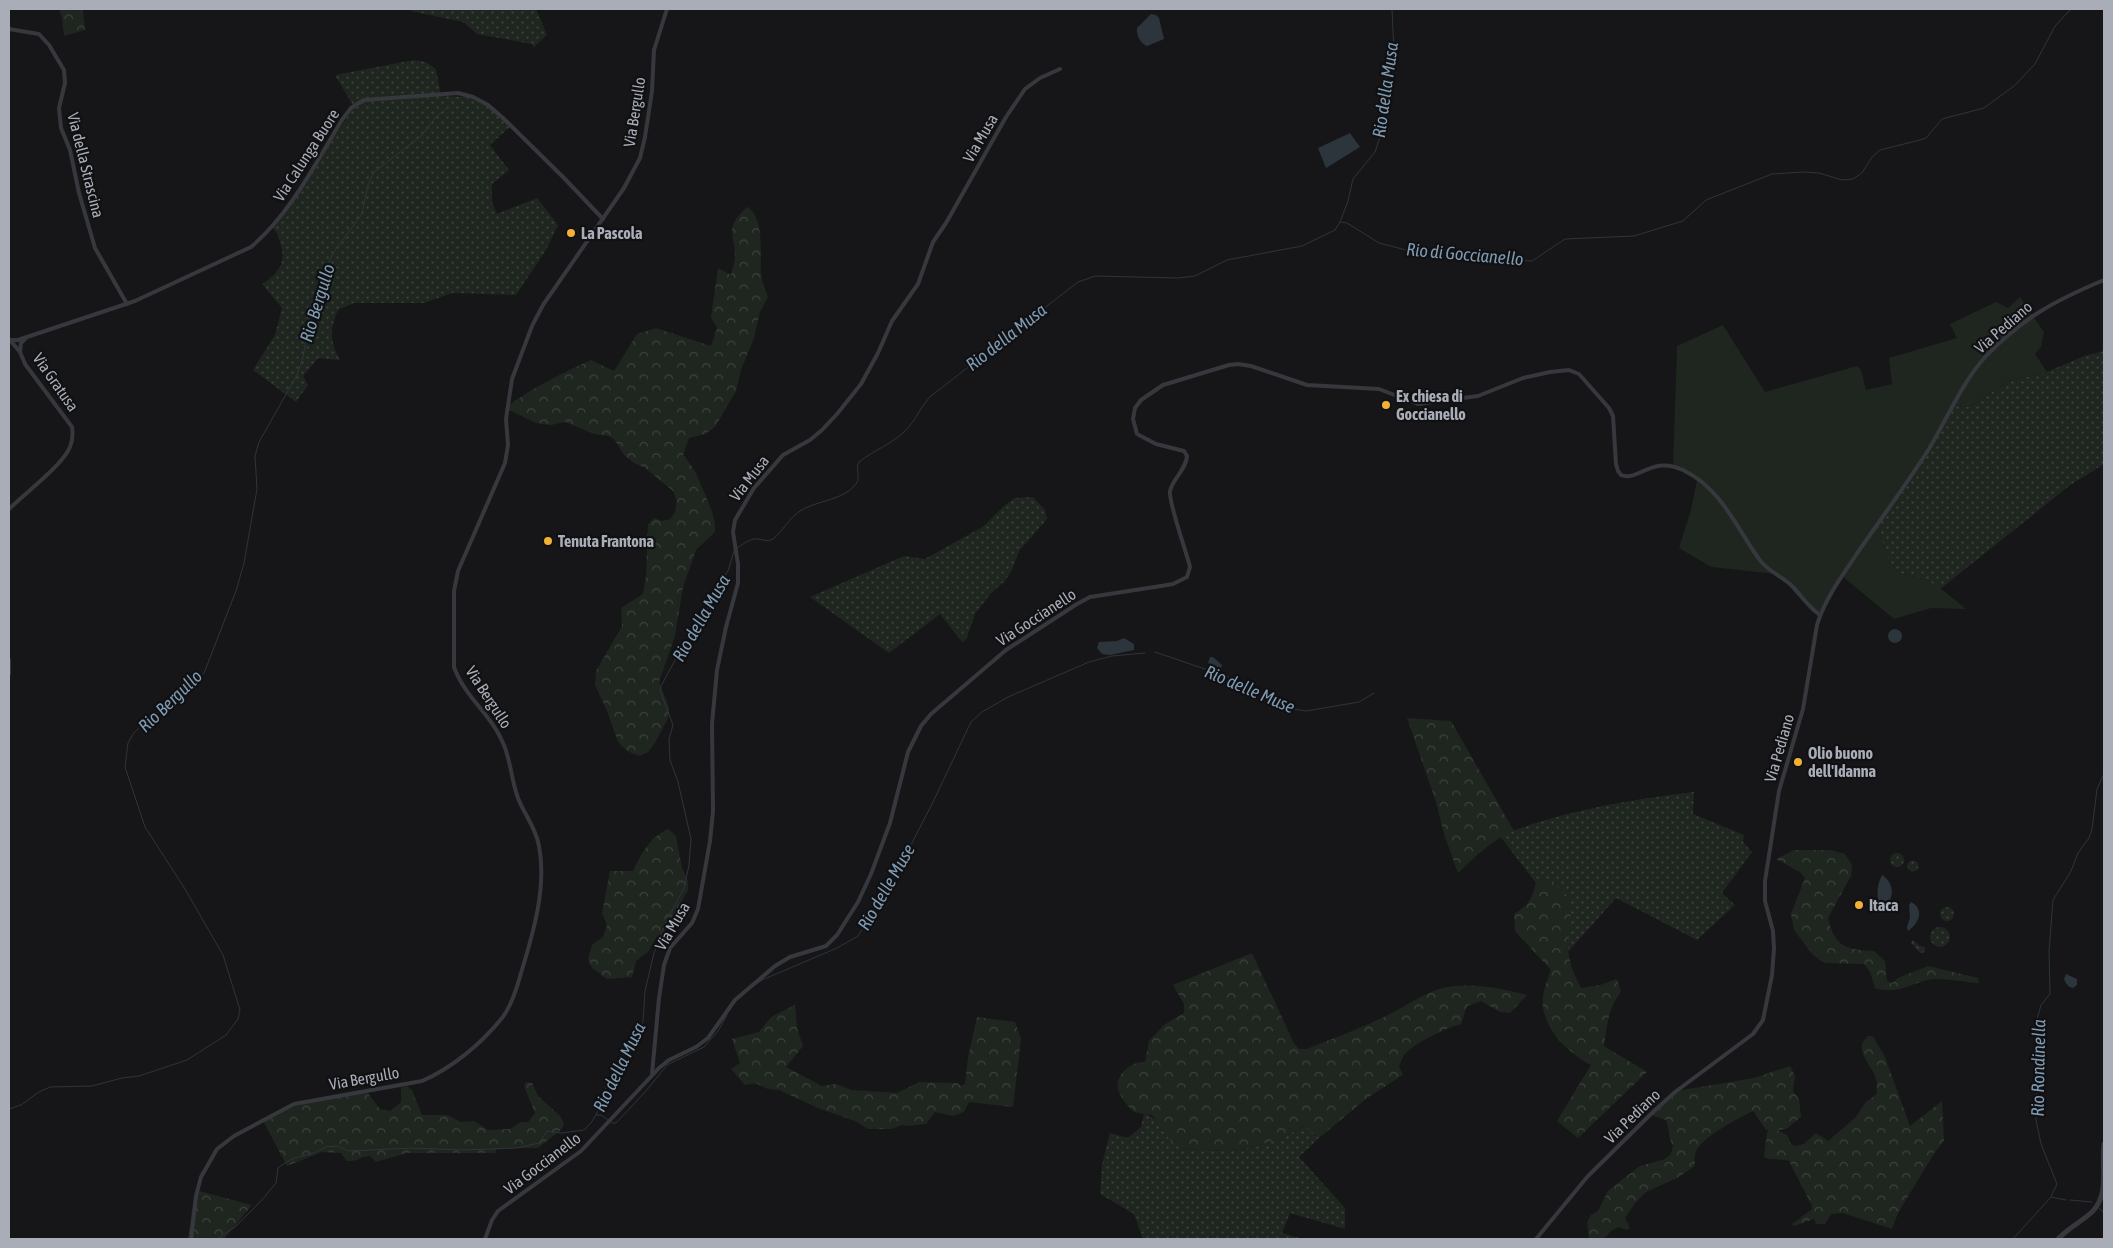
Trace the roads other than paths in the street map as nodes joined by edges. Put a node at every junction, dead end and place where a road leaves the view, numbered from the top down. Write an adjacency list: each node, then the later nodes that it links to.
1 (667, 9): 4 (street, Via Bergullo)
2 (9, 29): 6 (street, Via della Strascina)
3 (1060, 69): 14 (street, Via Musa)
4 (603, 220): 6 (street, Via Calunga Buore); 16 (street, Via Bergullo)
5 (2104, 280): 11 (street, Via Pediano)
6 (127, 304): 7 (street, Via Calunga Buore)
7 (28, 336): 8 (street, Via Calunga Buore); 9 (street, Via Gratusa)
8 (9, 340): 9 (street)
9 (20, 352): 10 (street, Via Gratusa)
10 (9, 509)
11 (1820, 615): 14 (street, Via Goccianello); 18 (street, Via Pediano)
12 (9, 660): 13 (street)
13 (9, 674)
14 (651, 1076): 17 (street, Via Goccianello)
15 (2104, 1144): 19 (street)
16 (191, 1239)
17 (485, 1239)
18 (1536, 1239)
19 (2058, 1239)

